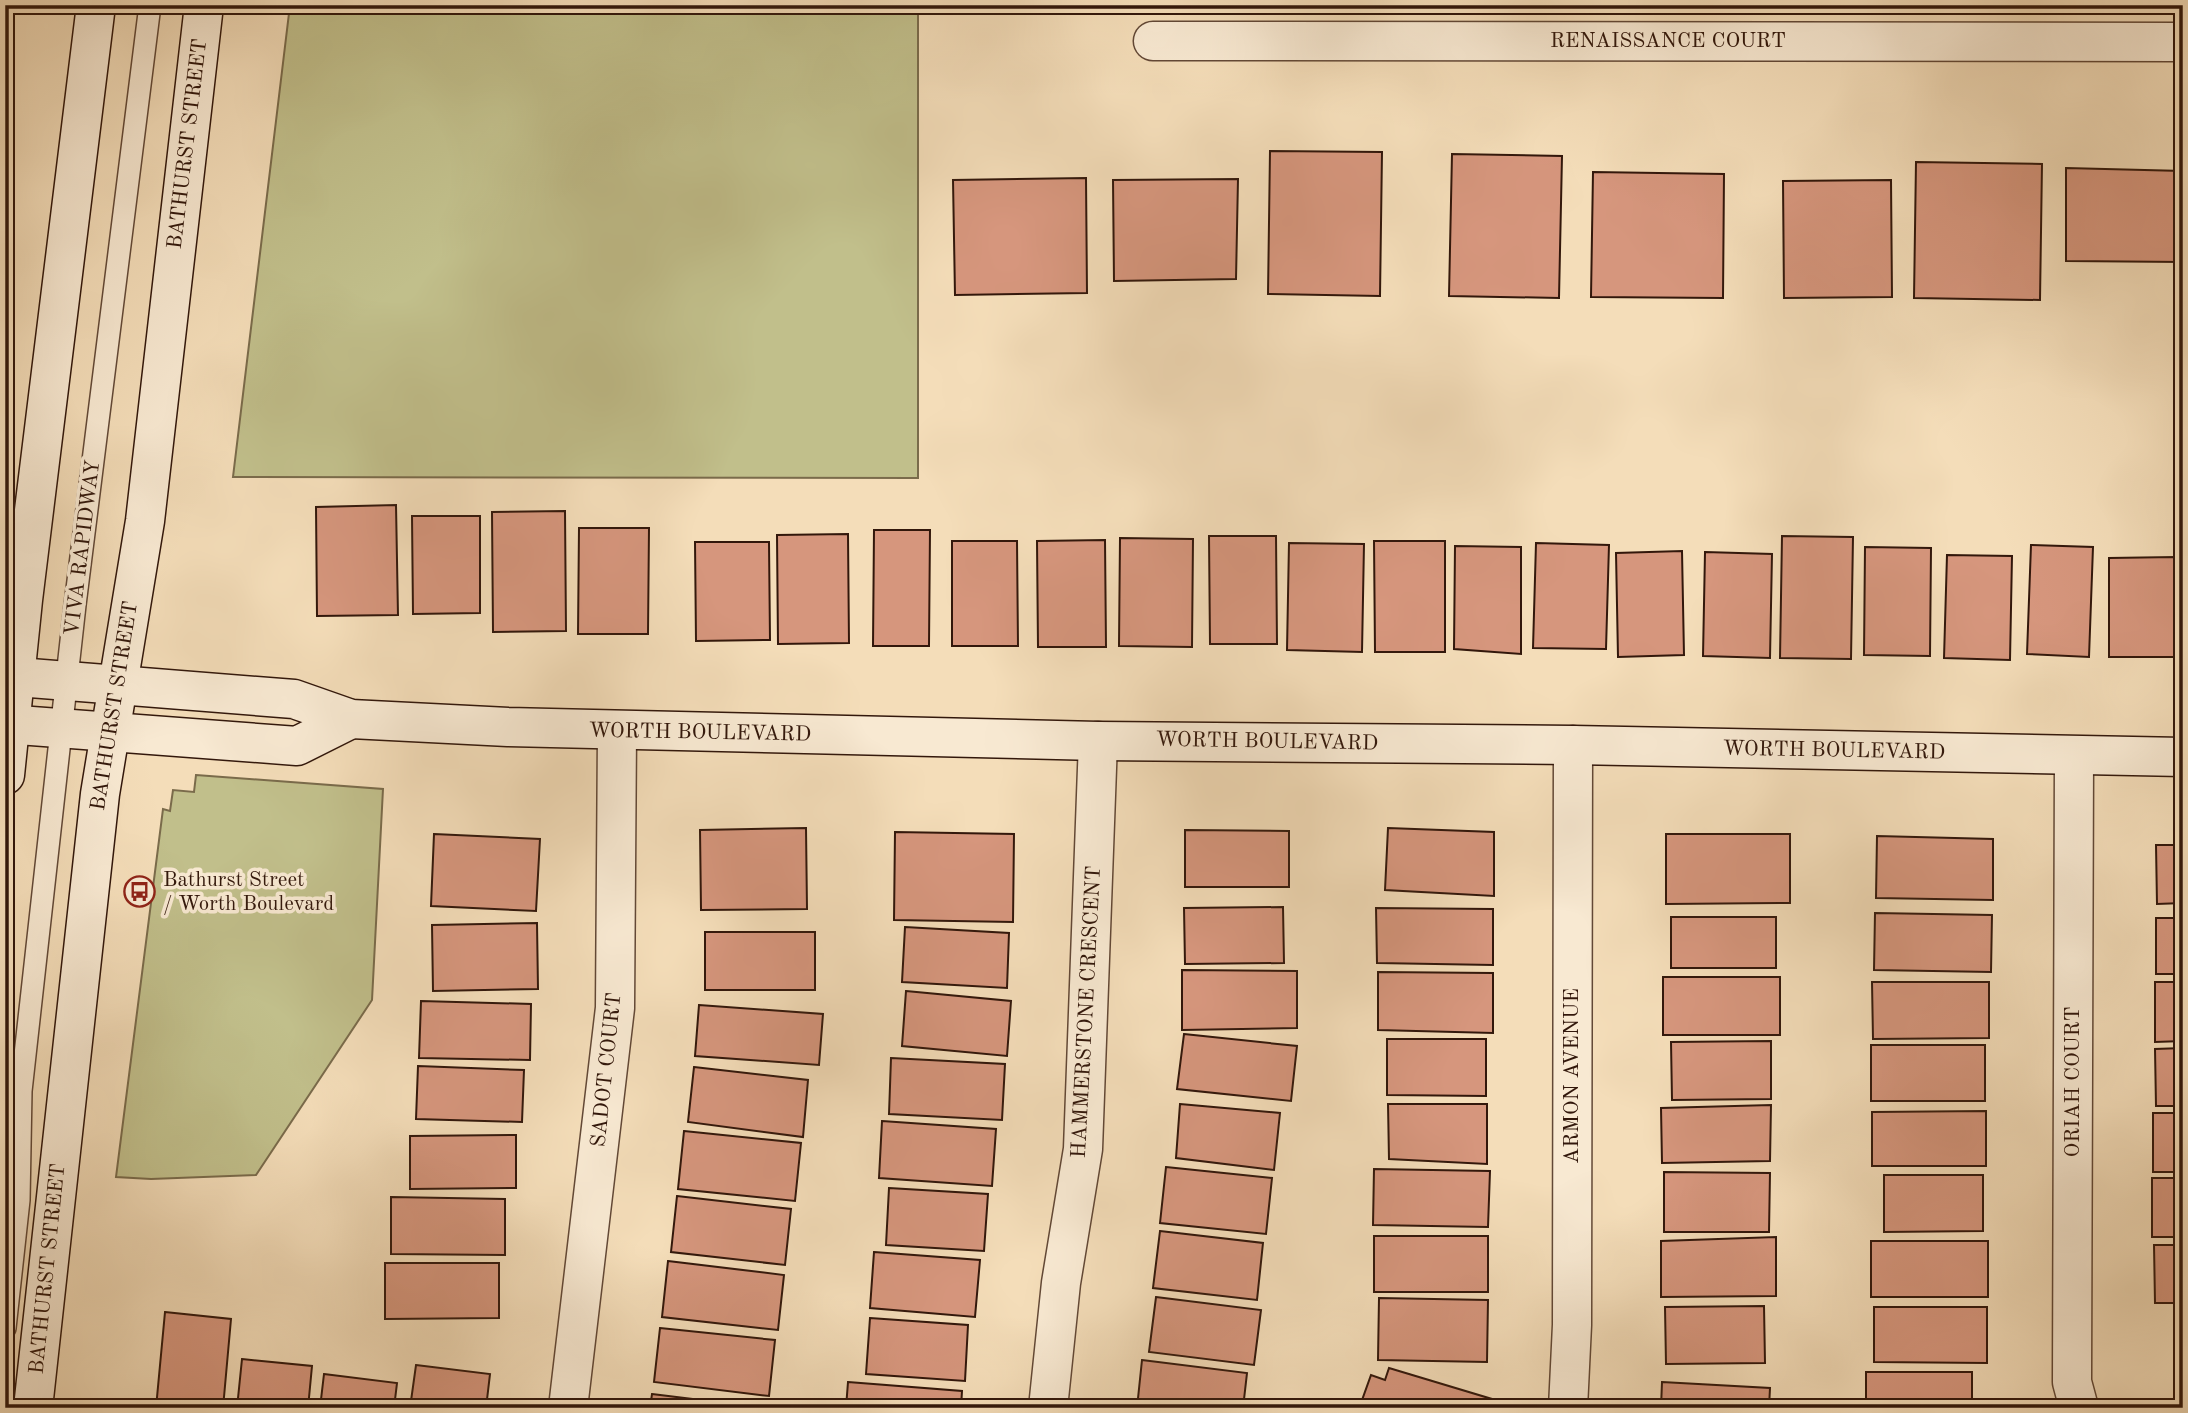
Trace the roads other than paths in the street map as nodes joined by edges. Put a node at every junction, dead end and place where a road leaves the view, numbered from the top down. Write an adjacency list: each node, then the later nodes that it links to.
1 (96, 5): 6 (street)
2 (150, 5): 7 (lane, VIVA RAPIDWAY)
3 (204, 5): 8 (street, BATHURST STREET)
4 (1153, 41): 5 (street, RENAISSANCE COURT)
5 (2183, 42)
6 (11, 676): 7 (street, WORTH BOULEVARD); 10 (street)
7 (67, 681): 8 (street, WORTH BOULEVARD); 11 (lane, VIVA RAPIDWAY)
8 (118, 687): 9 (street, WORTH BOULEVARD); 13 (street, BATHURST STREET)
9 (351, 719): 12 (street, WORTH BOULEVARD); 13 (street, WORTH BOULEVARD)
10 (9, 724): 11 (street, WORTH BOULEVARD); 18 (street)
11 (61, 730): 13 (street, WORTH BOULEVARD); 19 (lane, VIVA RAPIDWAY)
12 (617, 732): 14 (street, WORTH BOULEVARD); 23 (street, SADOT COURT)
13 (109, 734): 22 (street, BATHURST STREET)
14 (1098, 741): 15 (street, WORTH BOULEVARD); 24 (street, HAMMERSTONE CRESCENT)
15 (1573, 745): 16 (street, WORTH BOULEVARD); 25 (street, ARMON AVENUE)
16 (2074, 756): 17 (street, WORTH BOULEVARD); 26 (street, ORIAH COURT)
17 (2183, 757)
18 (5, 775)
19 (21, 1091): 20 (lane, VIVA RAPIDWAY); 21 (lane, VIVA RAPIDWAY)
20 (5, 1150)
21 (5, 1328)
22 (33, 1408)
23 (568, 1408)
24 (1048, 1408)
25 (1568, 1408)
26 (2079, 1408)

